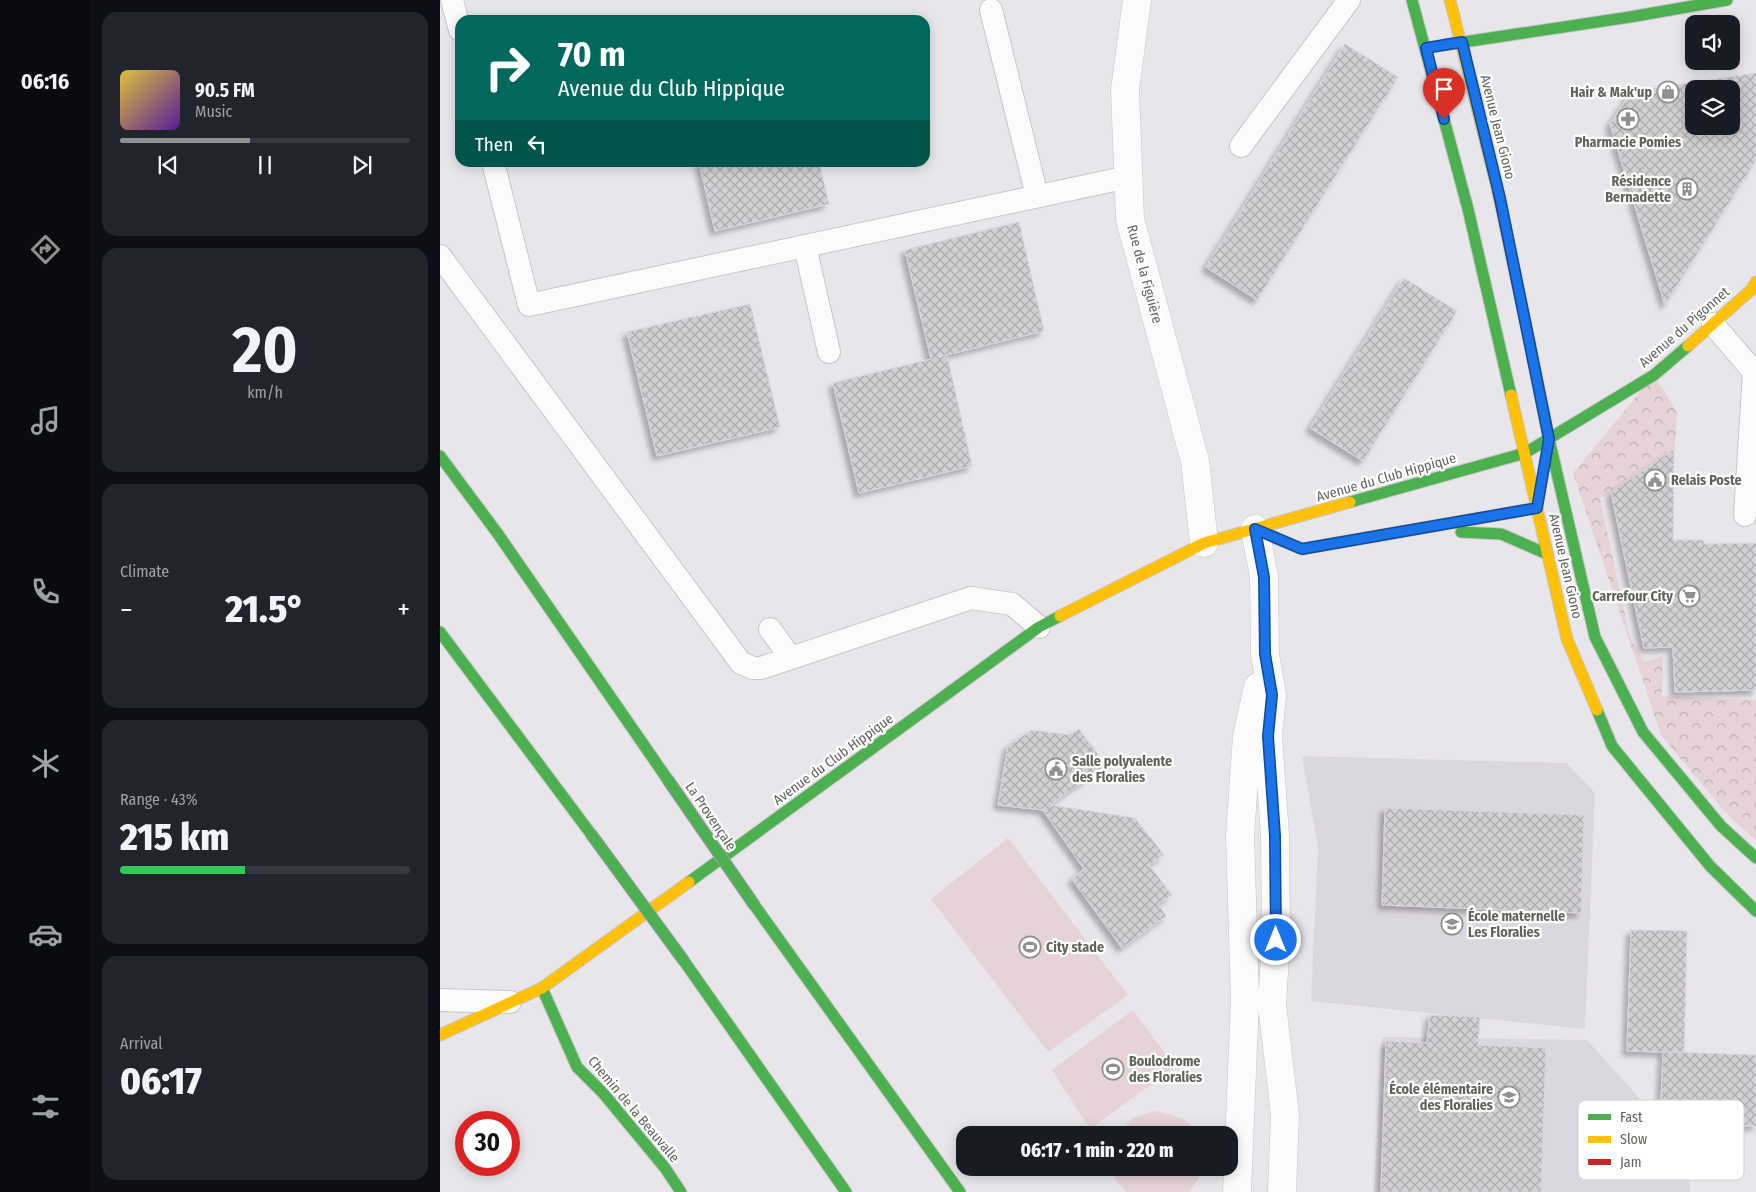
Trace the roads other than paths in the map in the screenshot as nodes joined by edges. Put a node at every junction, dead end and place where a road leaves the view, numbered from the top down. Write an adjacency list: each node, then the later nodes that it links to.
1 (452, 0): 9 (lane)
2 (1136, 0): 14 (street, Rue de la Figuière)
3 (1349, 0): 12 (lane)
4 (1412, 0): 11 (main road, Avenue Jean Giono)
5 (1450, 0): 10 (main road, Avenue Jean Giono)
6 (1727, 0): 7 (main road)
7 (1629, 8): 10 (main road)
8 (991, 10): 15 (lane)
9 (456, 15)
10 (1462, 42): 11 (main road); 22 (main road, Avenue Jean Giono)
11 (1426, 48): 24 (main road, Avenue Jean Giono)
12 (1242, 146)
13 (494, 167): 16 (lane)
14 (1128, 177): 15 (lane); 31 (street, Rue de la Figuière)
15 (1037, 196): 16 (lane)
16 (805, 246): 20 (lane)
17 (440, 256): 37 (lane)
18 (1756, 282): 19 (main road, Avenue du Pigonnet)
19 (1713, 324): 21 (lane); 22 (main road, Avenue du Pigonnet)
20 (829, 352)
21 (1755, 372): 27 (lane)
22 (1549, 439): 24 (main road, Avenue du Pigonnet); 26 (main road); 38 (main road, Avenue Jean Giono)
23 (440, 449): 30 (main road)
24 (1525, 453): 26 (main road, Avenue Jean Giono); 28 (main road, Avenue du Club Hippique)
25 (440, 456): 30 (main road, La Provençale)
26 (1537, 508): 29 (main road); 32 (main road, Avenue Jean Giono)
27 (1745, 515)
28 (1255, 529): 29 (main road); 31 (main road, Avenue du Club Hippique); 36 (street)
29 (1407, 530): 32 (main road)
30 (498, 534): 46 (main road, La Provençale, bridge)
31 (1204, 543): 33 (main road, Avenue du Club Hippique)
32 (1547, 554): 39 (main road, Avenue Jean Giono)
33 (1038, 626): 37 (lane); 40 (main road, Avenue du Club Hippique)
34 (770, 629): 37 (lane)
35 (440, 632): 45 (main road, bridge)
36 (1265, 654): 47 (street); 48 (street)
37 (791, 658)
38 (1756, 858)
39 (1756, 911)
40 (542, 988): 42 (main road, Avenue du Club Hippique); 44 (main road, Chemin de la Beauvalle)
41 (440, 1000): 42 (lane)
42 (510, 1002): 43 (main road, Avenue du Club Hippique)
43 (440, 1035)
44 (681, 1192)
45 (846, 1192)
46 (960, 1192)
47 (1237, 1192)
48 (1282, 1192)

